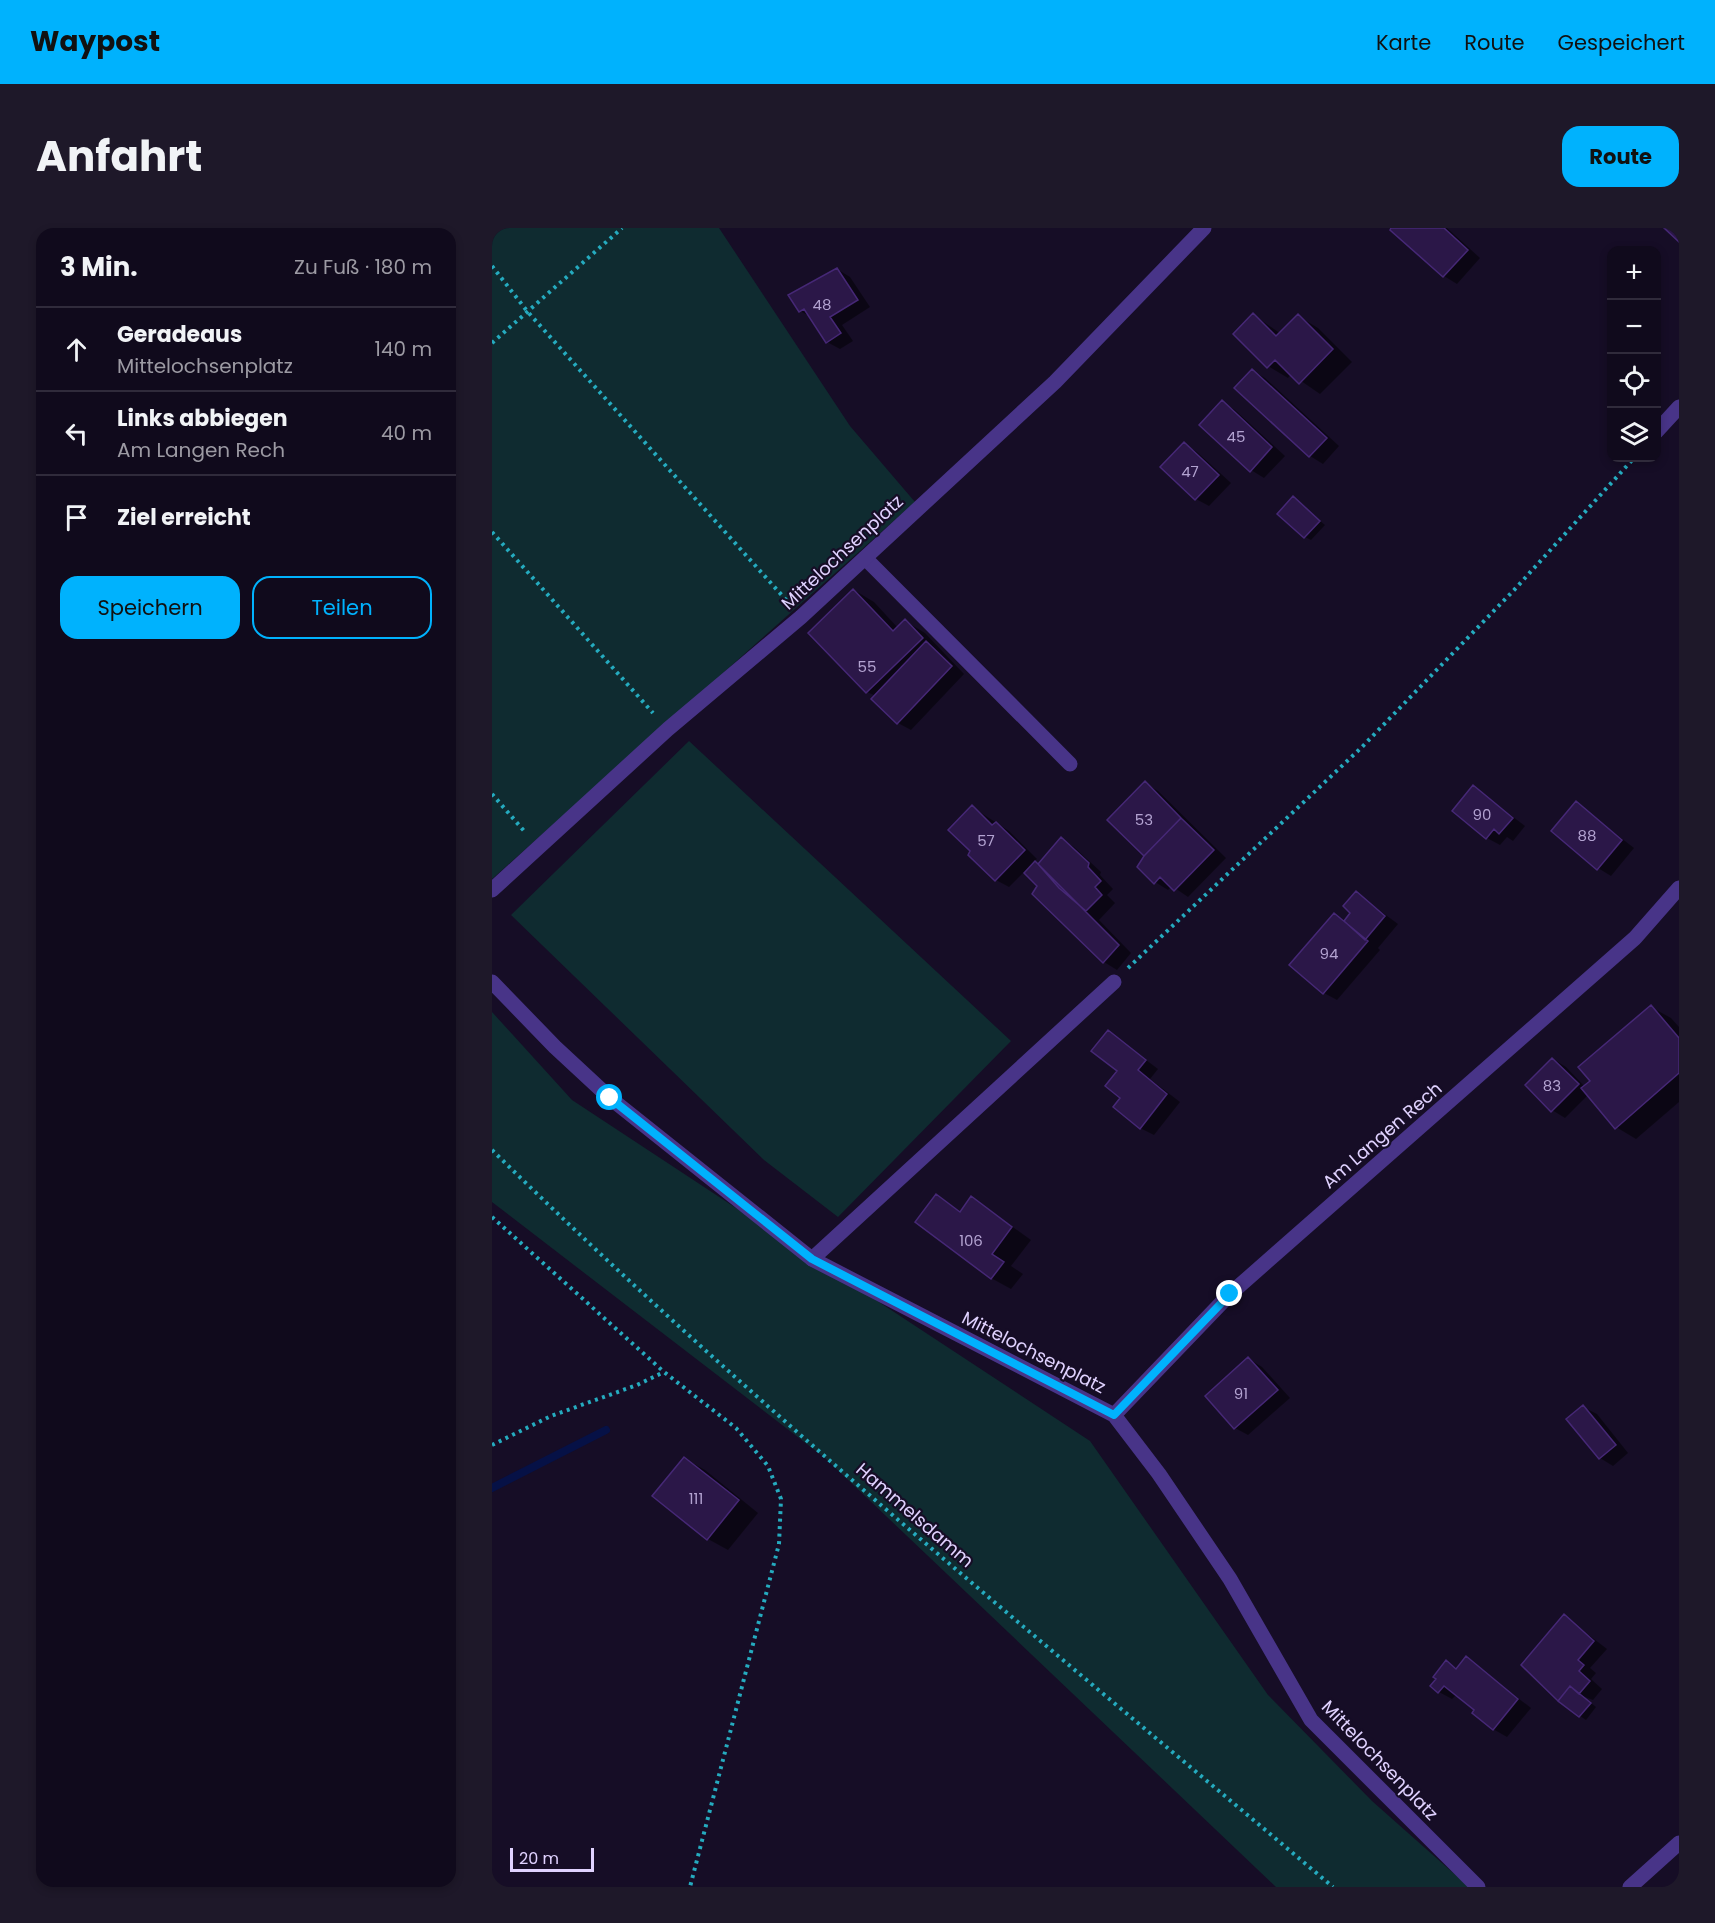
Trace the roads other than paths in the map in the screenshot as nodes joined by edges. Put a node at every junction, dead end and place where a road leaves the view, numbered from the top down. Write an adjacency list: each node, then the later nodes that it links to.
1 (1204, 228): 4 (street, Mittelochsenplatz)
2 (1679, 407): 3 (street)
3 (1661, 427)
4 (865, 558): 5 (street); 7 (street, Mittelochsenplatz)
5 (1070, 764)
6 (1679, 888): 11 (street, Am Langen Rech)
7 (492, 890)
8 (492, 982): 10 (street, Mittelochsenplatz)
9 (1114, 982): 10 (street)
10 (812, 1259): 11 (street, Mittelochsenplatz)
11 (1114, 1415): 13 (street, Mittelochsenplatz)
12 (1679, 1843): 14 (street)
13 (1478, 1887)
14 (1630, 1887)

